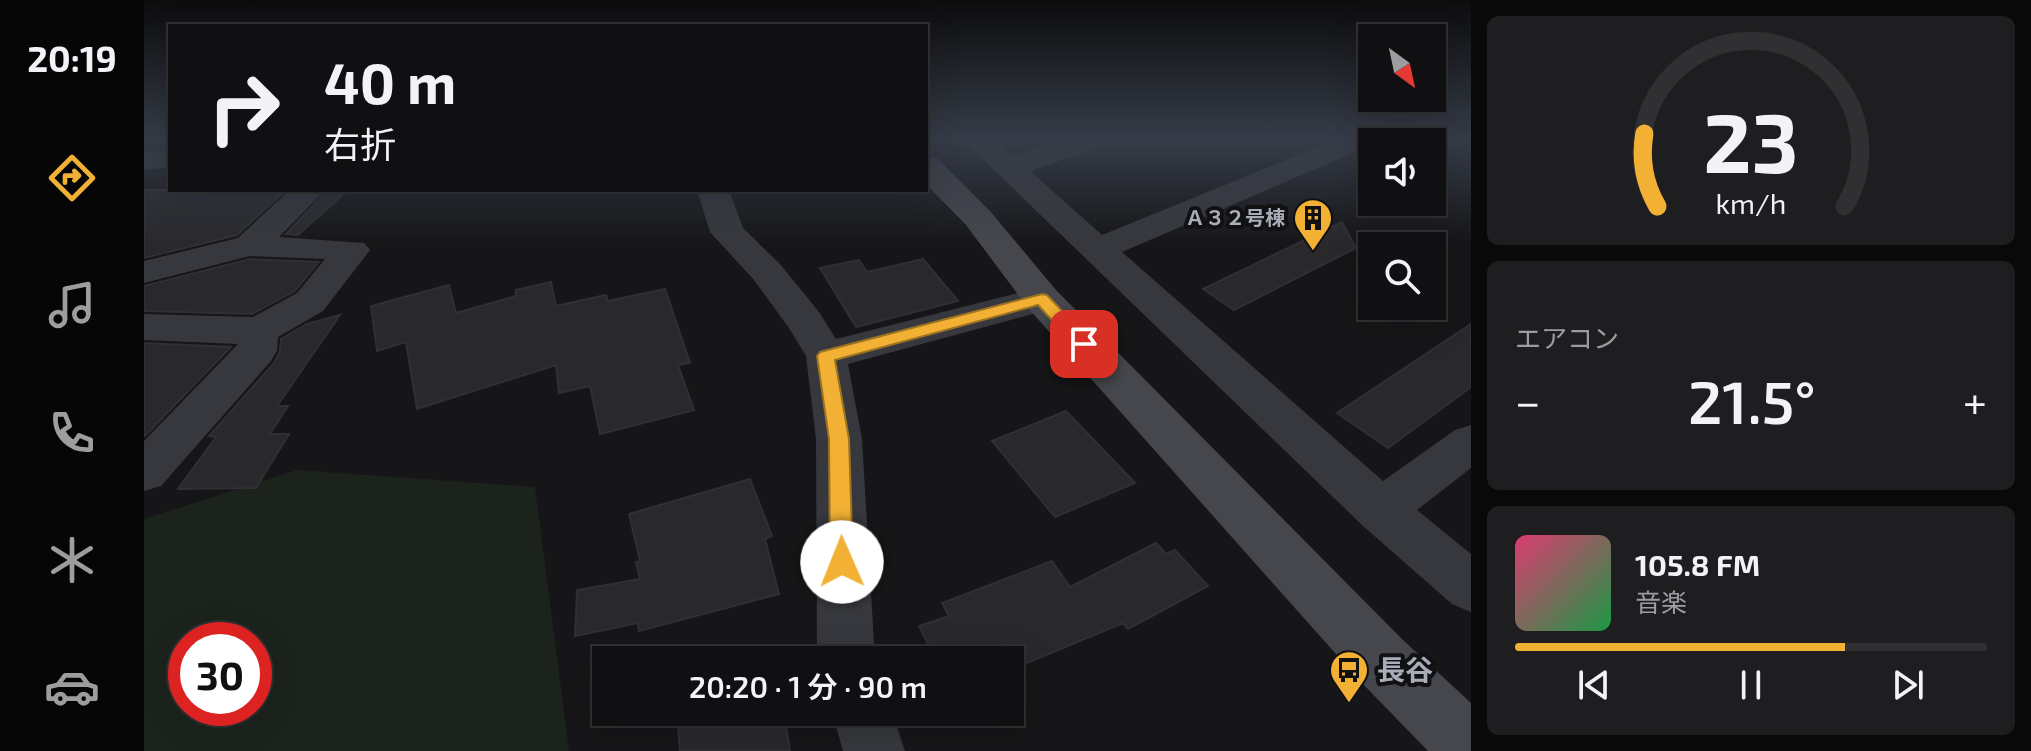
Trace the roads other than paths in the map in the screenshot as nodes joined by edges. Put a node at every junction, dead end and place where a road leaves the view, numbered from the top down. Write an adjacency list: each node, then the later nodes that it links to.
1 (936, 175): 9 (street)
2 (1016, 175): 7 (street)
3 (1275, 175): 7 (street)
4 (307, 192): 6 (street)
5 (714, 192): 12 (street)
6 (250, 246): 8 (street); 11 (street)
7 (1099, 249): 15 (street)
8 (144, 272)
9 (1042, 299): 12 (street); 19 (street)
10 (144, 327): 11 (street)
11 (259, 331): 14 (street)
12 (826, 356): 17 (street)
13 (1471, 443): 15 (street)
14 (144, 472)
15 (1380, 511): 16 (street)
16 (1471, 587)
17 (846, 646)
18 (866, 726): 20 (street)
19 (1471, 748)
20 (874, 751)

